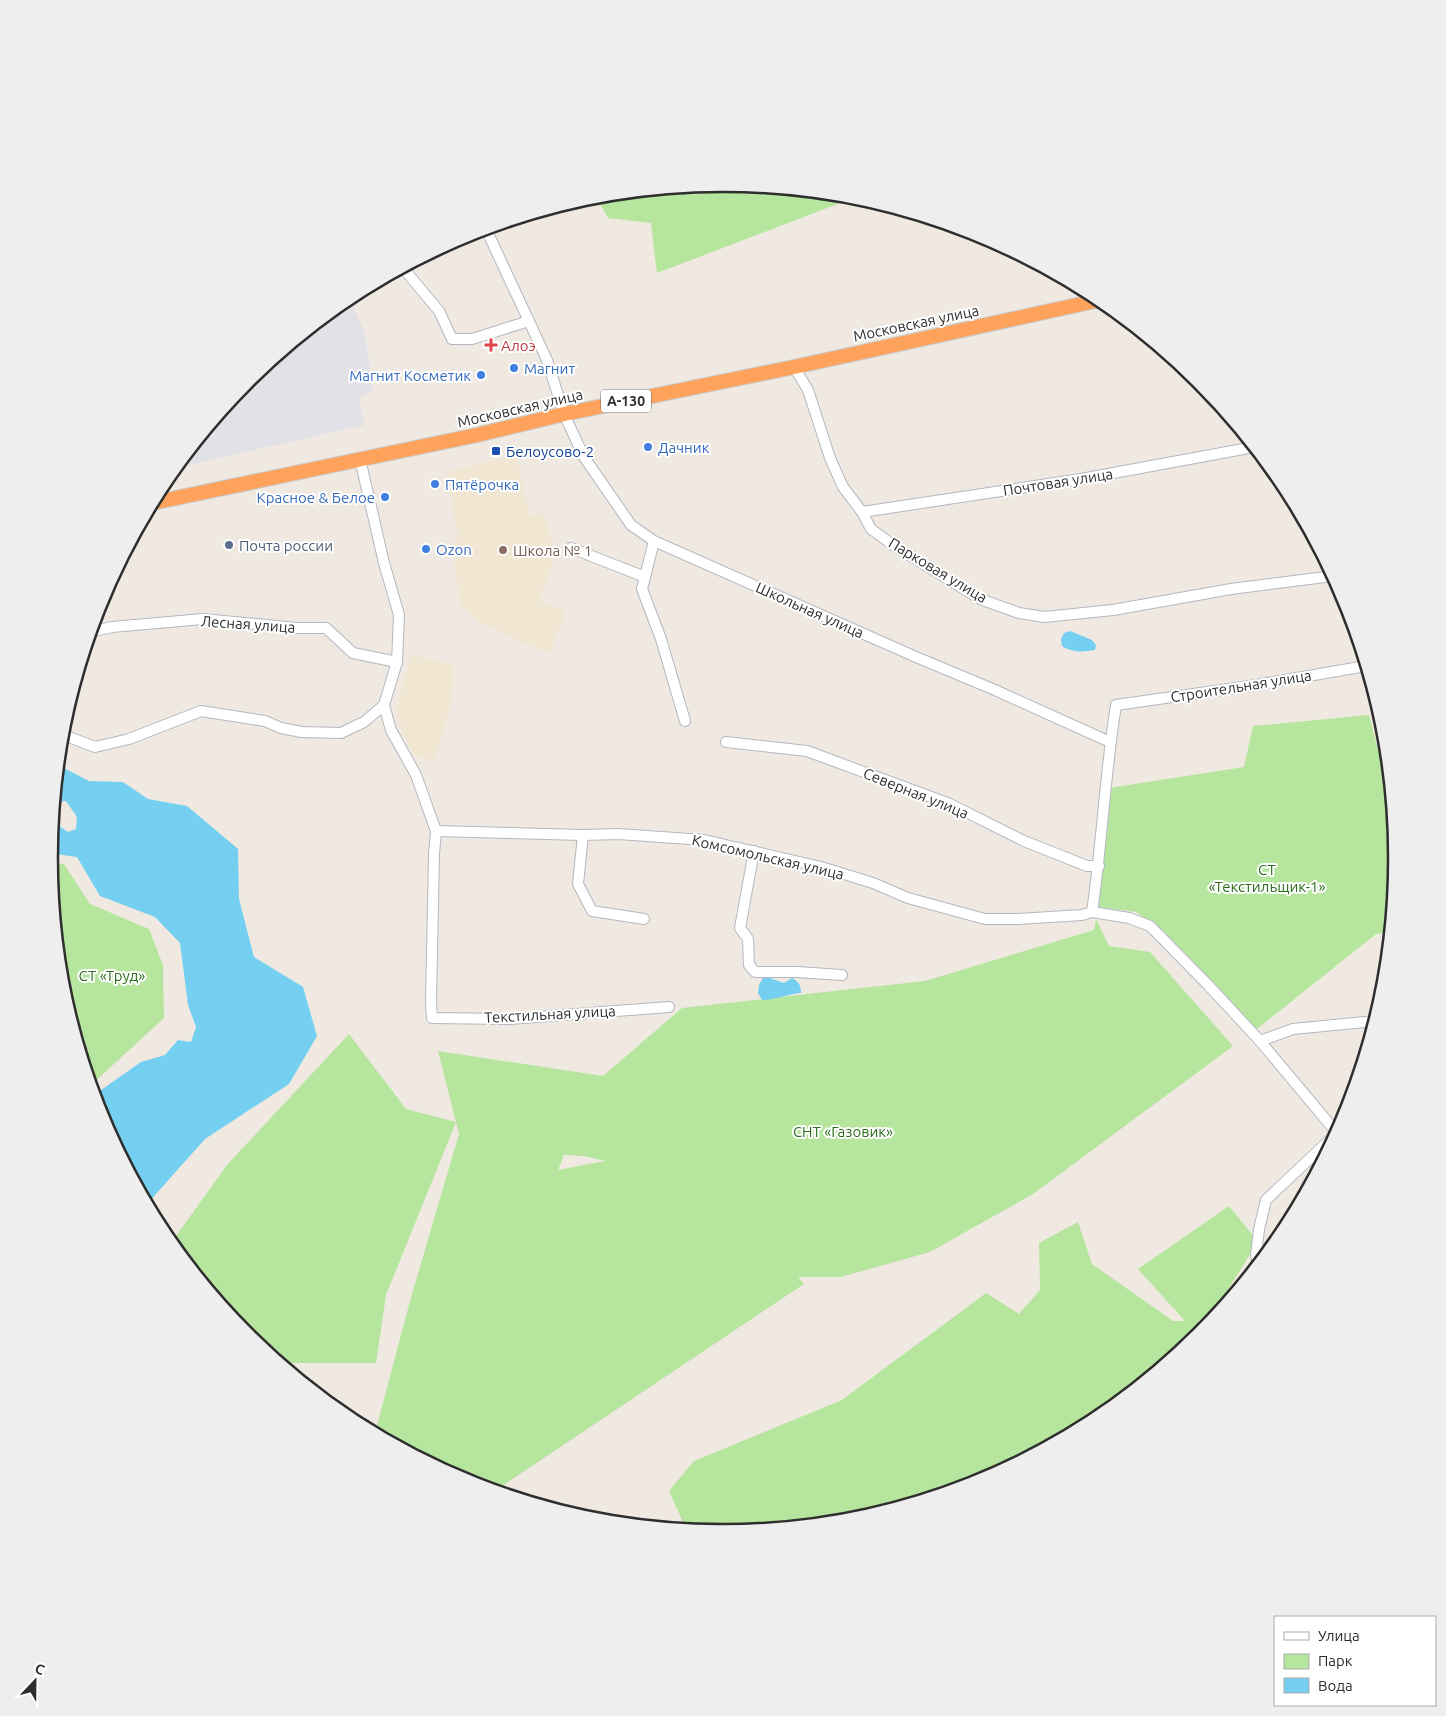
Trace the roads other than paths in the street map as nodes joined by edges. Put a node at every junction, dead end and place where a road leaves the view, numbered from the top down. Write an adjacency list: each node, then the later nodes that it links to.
1 (489, 235): 4 (street, Школьная улица)
2 (407, 273): 4 (street)
3 (1089, 302): 5 (highway, Московская улица / А-130)
4 (529, 321): 6 (street, Школьная улица)
5 (794, 366): 6 (highway, Московская улица / А-130); 10 (street, Парковая улица)
6 (564, 414): 8 (highway, Московская улица / А-130); 11 (street, Школьная улица)
7 (1247, 448): 10 (street, Почтовая улица)
8 (360, 459): 9 (highway, Московская улица / А-130); 16 (street)
9 (161, 502)
10 (862, 512): 14 (street, Парковая улица)
11 (654, 540): 13 (street); 22 (street, Школьная улица)
12 (571, 548): 13 (street)
13 (645, 577): 19 (street)
14 (1326, 577)
15 (98, 630): 16 (street, Лесная улица)
16 (397, 662): 18 (street)
17 (1360, 667): 22 (street, Строительная улица)
18 (384, 705): 20 (street); 23 (street)
19 (685, 721)
20 (69, 737)
21 (726, 742): 26 (street, Северная улица)
22 (1110, 742): 26 (street)
23 (436, 831): 24 (street, Комсомольская улица); 30 (street, Текстильная улица)
24 (582, 835): 25 (street, Комсомольская улица); 28 (street)
25 (754, 851): 27 (street, Комсомольская улица); 29 (street)
26 (1099, 866): 27 (street)
27 (1092, 912): 32 (street, Комсомольская улица)
28 (644, 919)
29 (842, 975)
30 (668, 1007)
31 (1368, 1022): 32 (street)
32 (1260, 1041): 33 (street, Комсомольская улица)
33 (1332, 1127)
34 (1322, 1147): 35 (street)
35 (1256, 1256)

